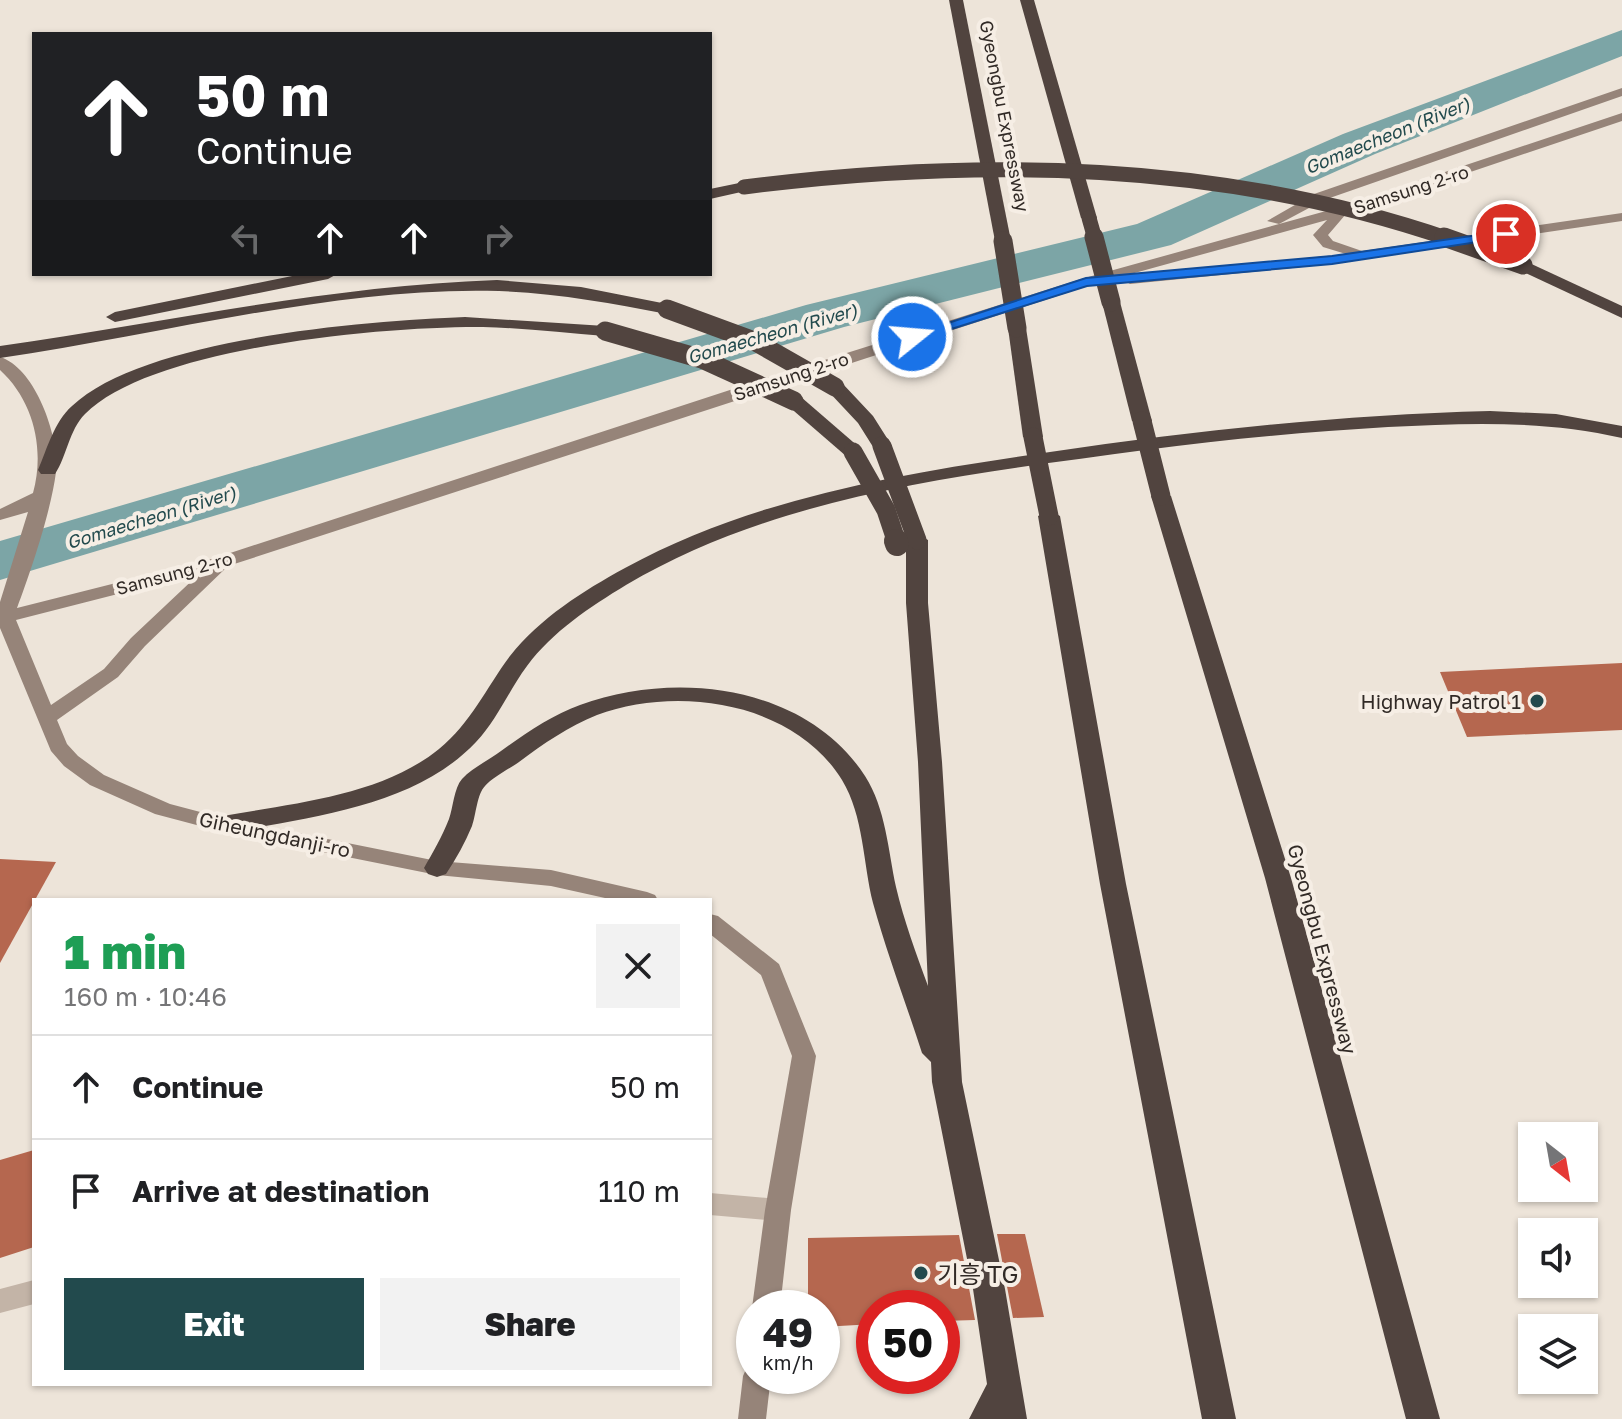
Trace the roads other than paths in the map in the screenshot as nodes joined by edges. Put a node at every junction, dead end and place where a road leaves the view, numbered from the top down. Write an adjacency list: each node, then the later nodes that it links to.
1 (1027, 0): 40 (highway, Gyeongbu Expressway, bridge)
2 (955, 4): 39 (highway, Gyeongbu Expressway, bridge)
3 (1622, 92): 8 (main road)
4 (1622, 117): 6 (main road, Samsung 2-ro)
5 (712, 194): 12 (highway, bridge)
6 (1342, 211): 8 (main road, Samsung 2-ro); 9 (main road)
7 (1622, 217): 9 (main road)
8 (1232, 243): 11 (main road, Samsung 2-ro)
9 (1391, 252): 11 (main road)
10 (318, 276): 13 (highway)
11 (1086, 282): 21 (main road, Samsung 2-ro)
12 (1622, 313)
13 (0, 337)
14 (0, 352): 20 (highway, bridge)
15 (0, 362): 17 (main road)
16 (1622, 432): 24 (highway)
17 (48, 470): 18 (main road); 20 (highway, bridge)
18 (39, 497): 19 (main road); 22 (main road)
19 (0, 515)
20 (907, 542): 29 (highway)
21 (221, 562): 22 (main road, Samsung 2-ro); 23 (main road)
22 (1, 614): 23 (main road, Giheungdanji-ro)
23 (46, 718): 25 (main road, Giheungdanji-ro)
24 (468, 737): 25 (highway); 26 (highway)
25 (223, 825): 26 (main road, Giheungdanji-ro)
26 (437, 868): 27 (main road, Giheungdanji-ro); 29 (highway)
27 (638, 898)
28 (712, 924): 31 (main road)
29 (947, 1082): 36 (highway)
30 (712, 1204): 31 (street)
31 (778, 1210): 32 (main road)
32 (768, 1290)
33 (32, 1293): 34 (street)
34 (0, 1301)
35 (755, 1394): 37 (main road)
36 (1007, 1403): 38 (highway)
37 (752, 1419)
38 (986, 1419)
39 (1219, 1419)
40 (1423, 1419)

